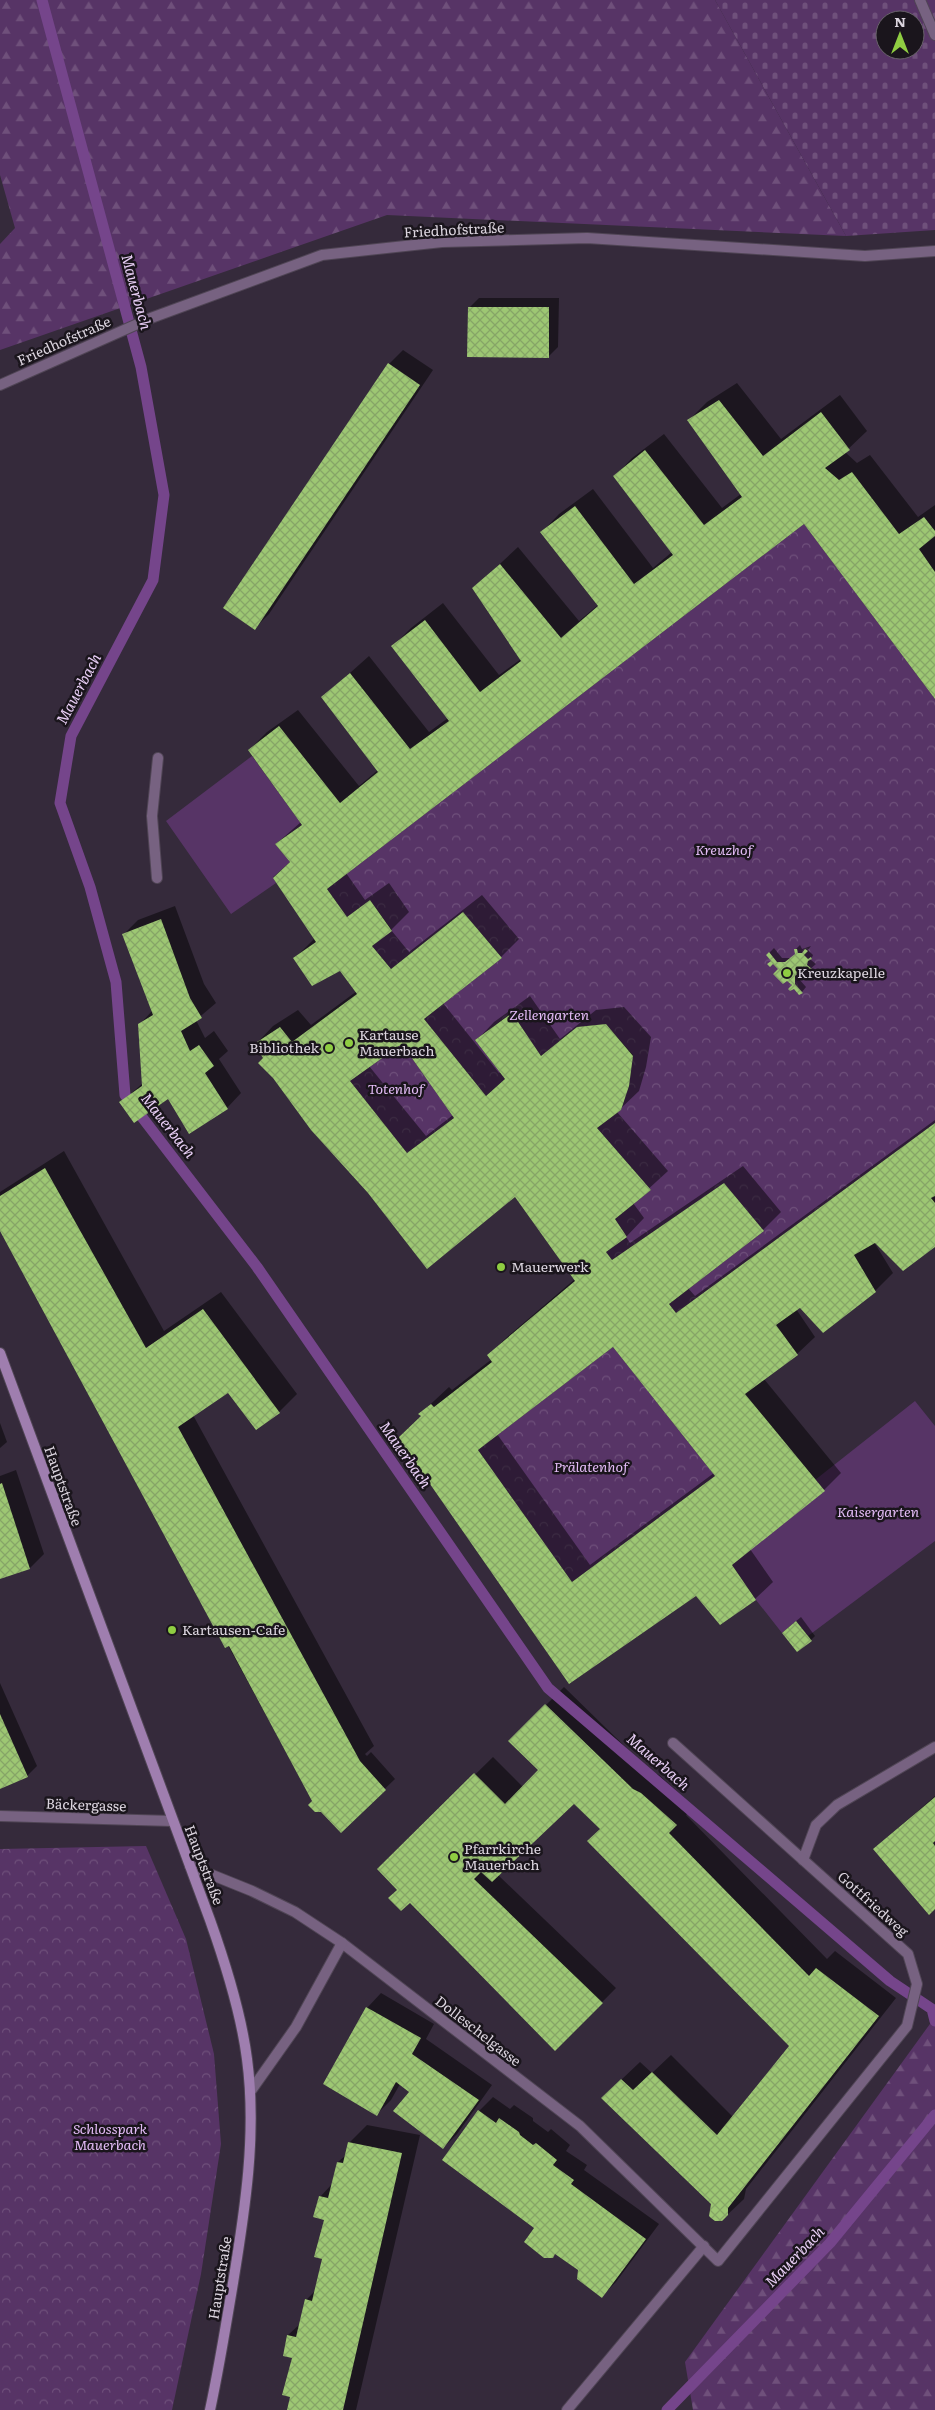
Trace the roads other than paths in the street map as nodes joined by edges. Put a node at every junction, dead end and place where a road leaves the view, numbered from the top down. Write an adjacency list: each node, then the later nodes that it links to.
1 (920, 0): 2 (street)
2 (935, 35)
3 (935, 251): 4 (street, Friedhofstraße)
4 (0, 385)
5 (158, 758): 6 (street)
6 (157, 878)
7 (0, 1353): 11 (main road, Hauptstraße)
8 (673, 1743): 12 (street, Gottfriedweg)
9 (935, 1748): 12 (street)
10 (0, 1816): 11 (street, Bäckergasse)
11 (172, 1821): 13 (main road, Hauptstraße)
12 (803, 1860): 17 (street, Gottfriedweg)
13 (190, 1866): 14 (street, Dolleschelgasse); 15 (main road, Hauptstraße)
14 (342, 1944): 15 (street); 16 (street, Dolleschelgasse)
15 (250, 2092): 18 (main road, Hauptstraße)
16 (704, 2246): 17 (street, Dolleschelgasse); 19 (street)
17 (718, 2261)
18 (210, 2410)
19 (567, 2410)

